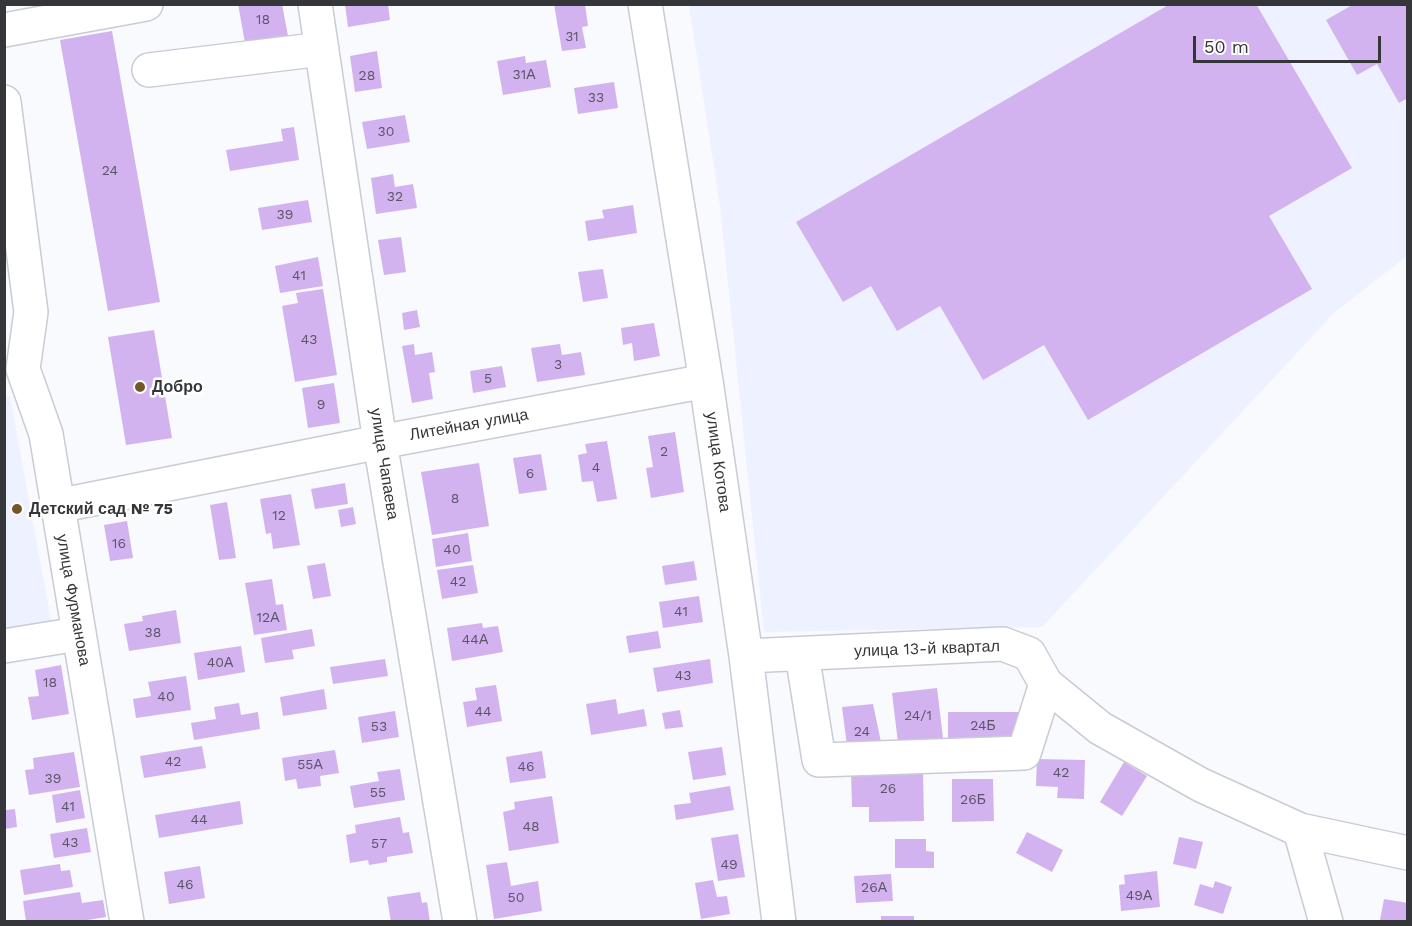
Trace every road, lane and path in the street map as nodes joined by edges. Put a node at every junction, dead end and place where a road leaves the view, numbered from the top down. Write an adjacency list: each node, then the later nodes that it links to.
1 (146, 4): 4 (street)
2 (315, 4): 5 (street, улица Чапаева)
3 (645, 4): 9 (street, улица Котова)
4 (4, 30)
5 (322, 49): 6 (street); 10 (street, улица Чапаева)
6 (149, 70)
7 (4, 102): 8 (street, улица Фурманова)
8 (14, 371): 11 (street, улица Фурманова)
9 (706, 381): 10 (street, Литейная улица); 15 (street, улица Котова)
10 (380, 442): 11 (street, Литейная улица); 20 (street, улица Чапаева)
11 (57, 506): 12 (street, улица Фурманова)
12 (78, 634): 13 (street); 19 (street, улица Фурманова)
13 (4, 646)
14 (802, 654): 15 (street, улица 13-й квартал); 16 (street, улица 13-й квартал); 16 (street)
15 (746, 656): 21 (street, улица Котова)
16 (1046, 684): 17 (street, улица 13-й квартал)
17 (1300, 830): 18 (street, улица 13-й квартал); 22 (street)
18 (1407, 853)
19 (128, 921)
20 (460, 921)
21 (779, 921)
22 (1326, 921)

